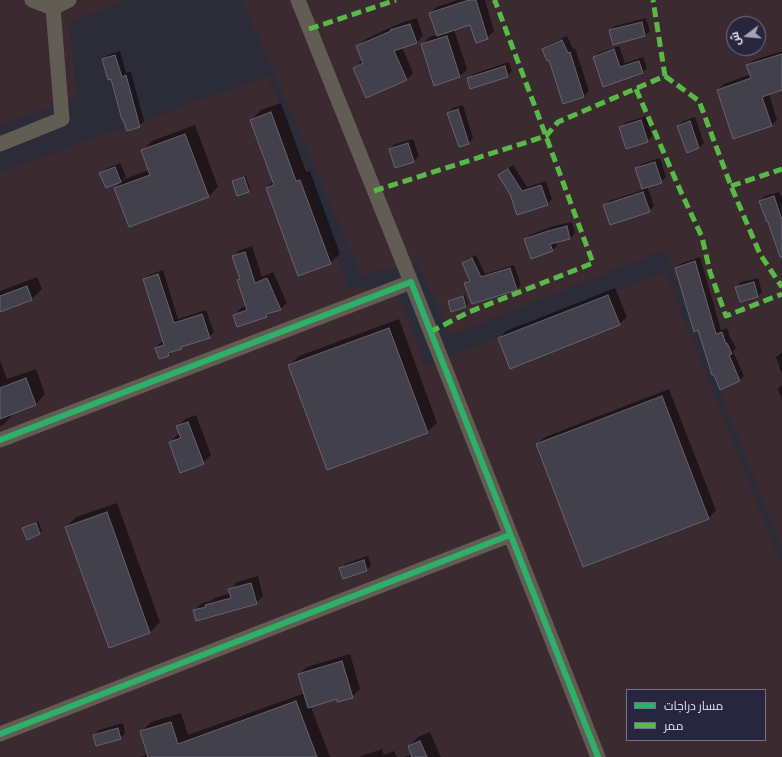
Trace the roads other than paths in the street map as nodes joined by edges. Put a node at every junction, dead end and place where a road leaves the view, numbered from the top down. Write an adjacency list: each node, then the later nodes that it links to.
1 (32, 0): 4 (street)
2 (69, 0): 4 (street)
3 (298, 0): 6 (street)
4 (52, 8): 5 (street)
5 (0, 144)
6 (411, 282): 7 (street); 8 (street)
7 (0, 440)
8 (510, 534): 9 (street); 10 (street)
9 (0, 734)
10 (598, 757)

